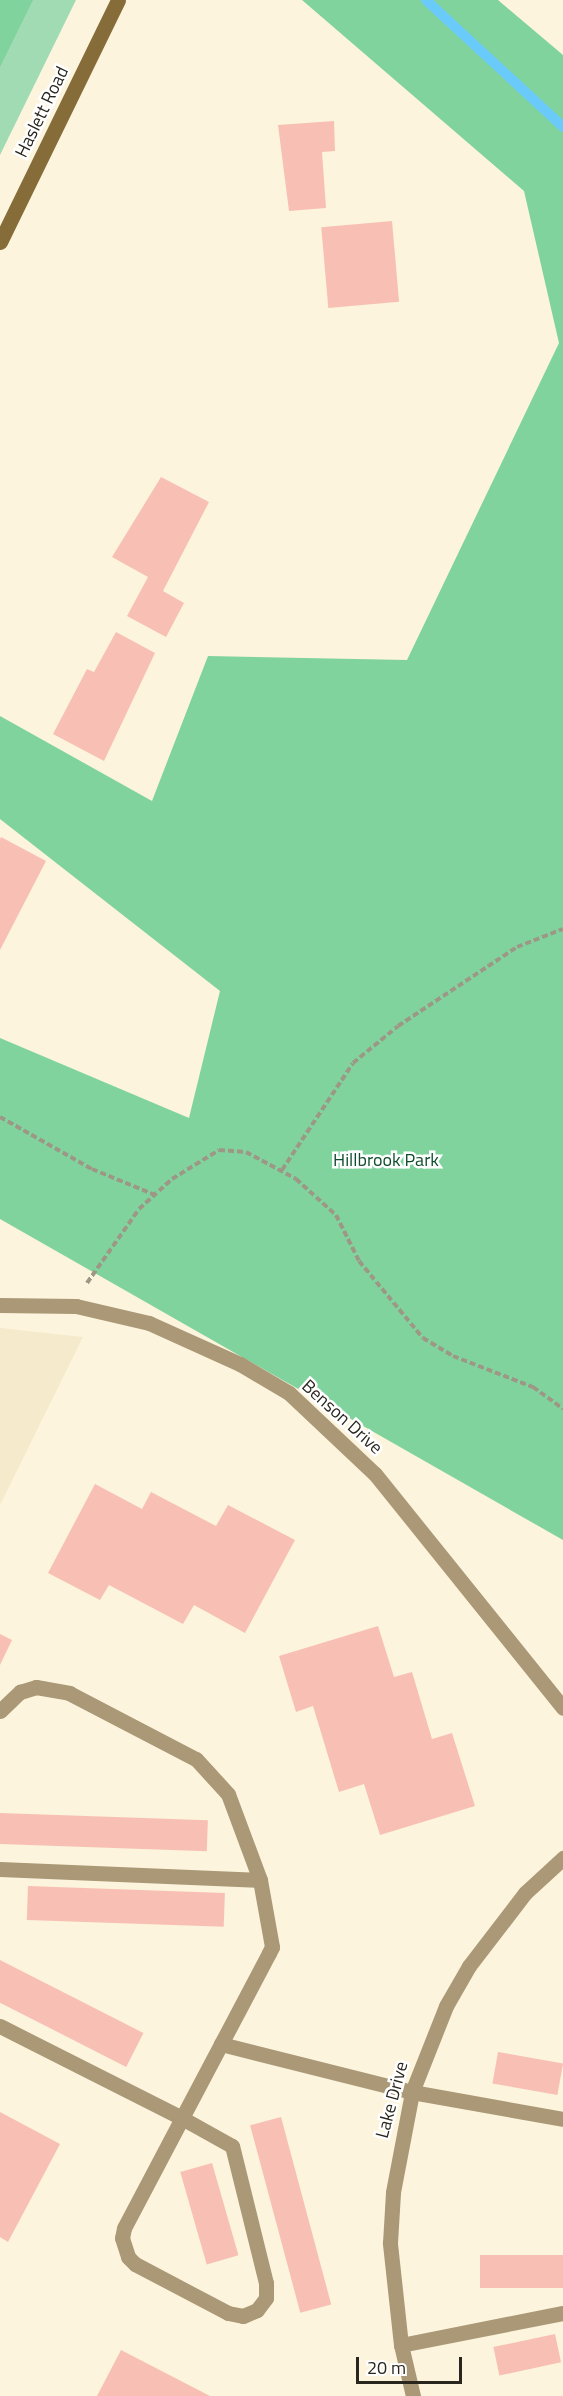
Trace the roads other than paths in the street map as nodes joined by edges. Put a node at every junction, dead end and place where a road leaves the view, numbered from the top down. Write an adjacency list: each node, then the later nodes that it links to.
1 (118, 0): 2 (main road, Haslett Road)
2 (0, 242)
3 (0, 1305): 4 (street, Benson Drive)
4 (563, 1708)
5 (0, 1711): 8 (street)
6 (563, 1858): 11 (street, Lake Drive)
7 (0, 1869): 8 (street)
8 (260, 1880): 10 (street)
9 (0, 2026): 12 (street)
10 (221, 2044): 11 (street); 12 (street)
11 (412, 2092): 13 (street); 15 (street, Lake Drive)
12 (182, 2118): 12 (street)
13 (563, 2119)
14 (563, 2313): 15 (street)
15 (401, 2345): 16 (street, Lake Drive)
16 (413, 2396)

